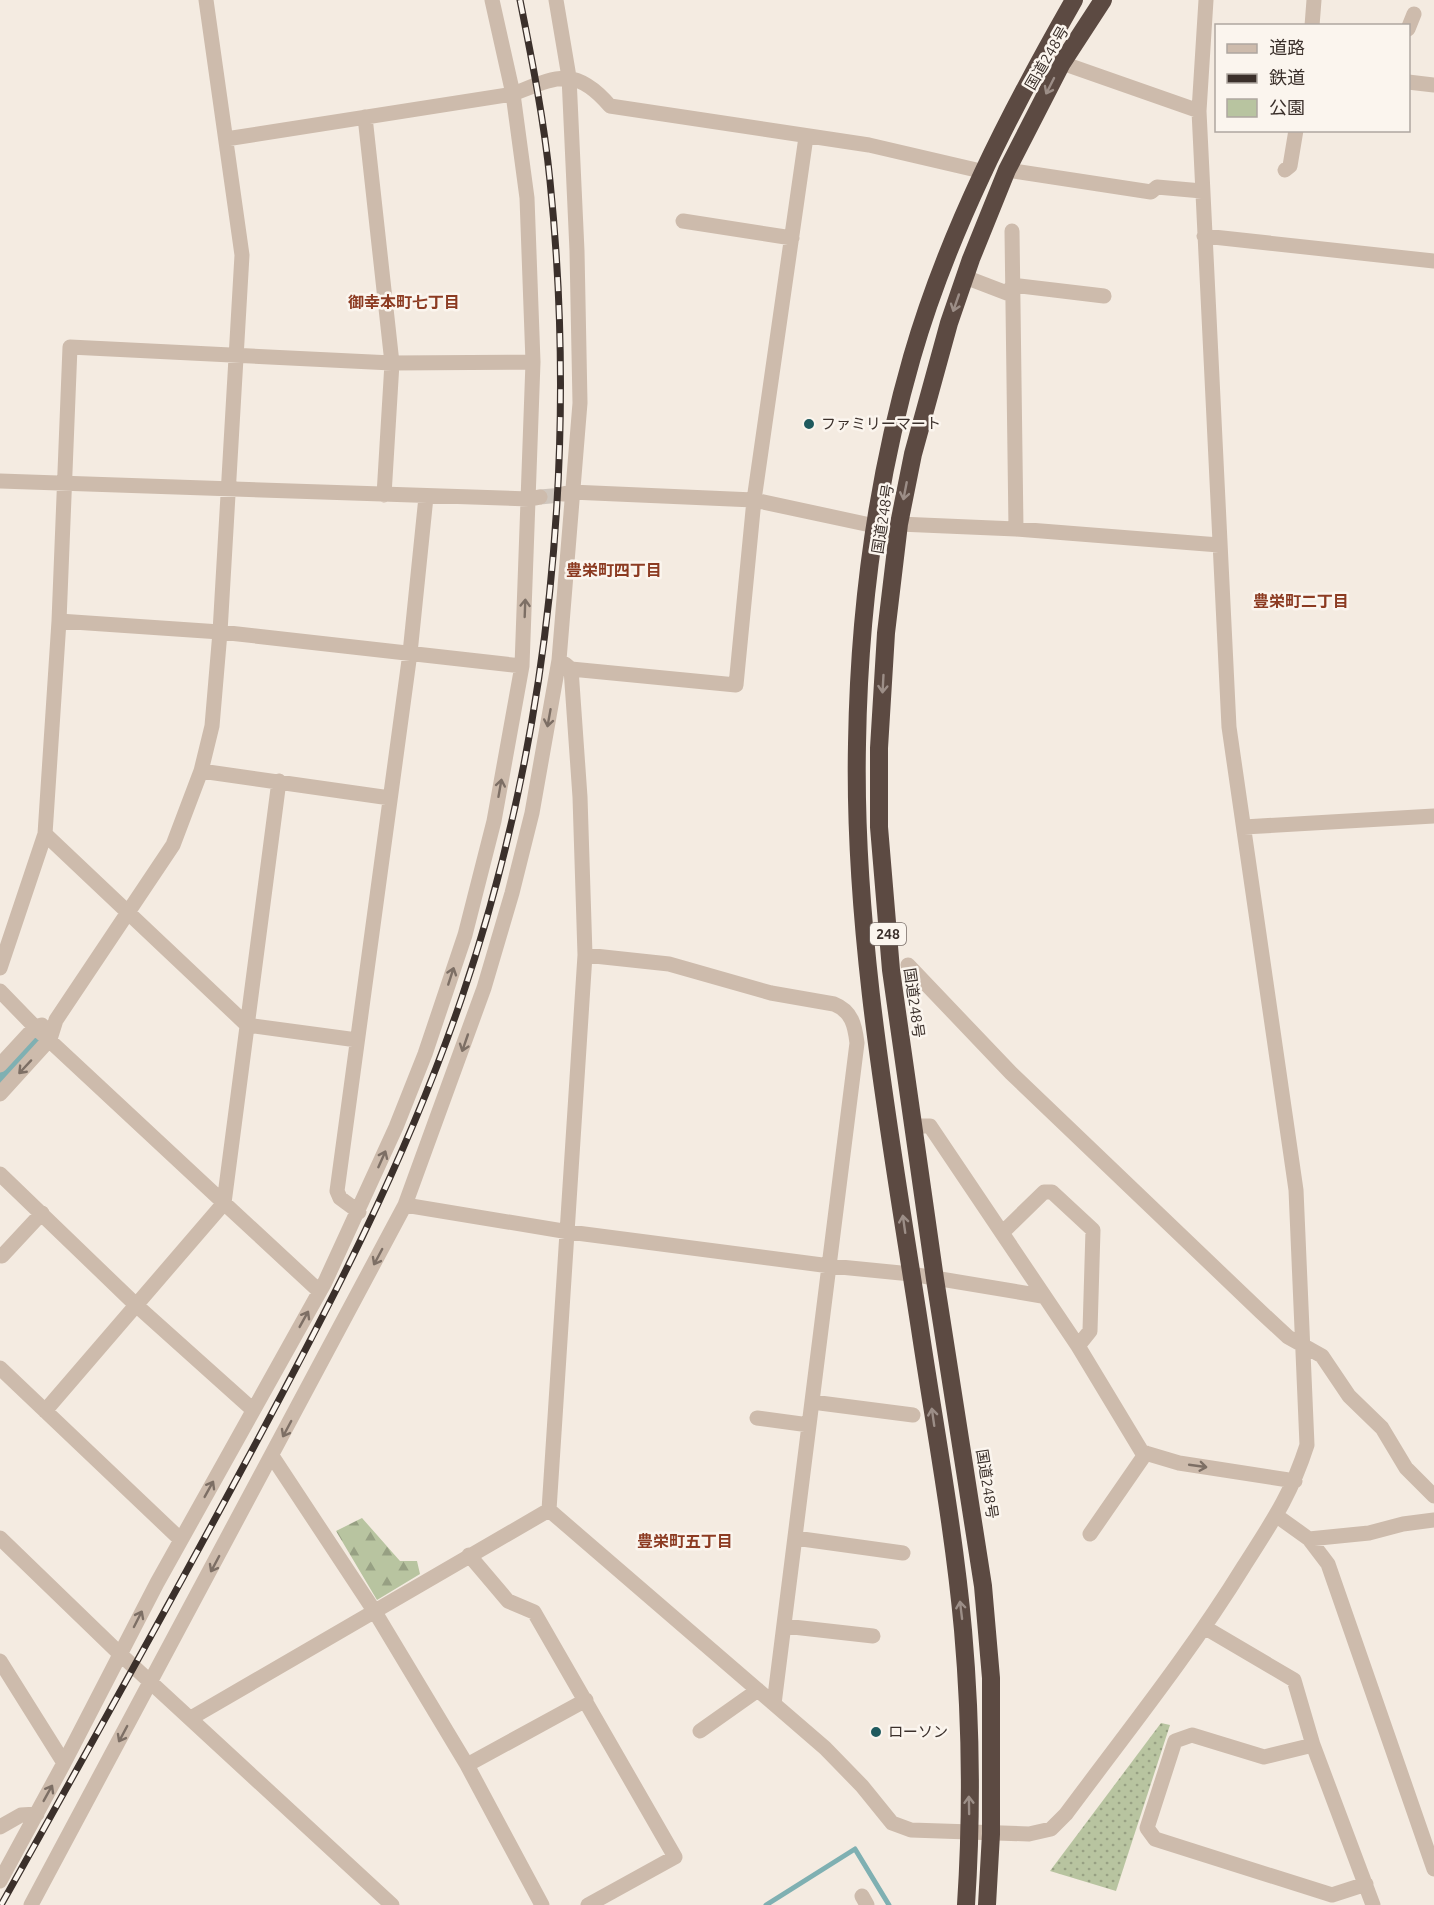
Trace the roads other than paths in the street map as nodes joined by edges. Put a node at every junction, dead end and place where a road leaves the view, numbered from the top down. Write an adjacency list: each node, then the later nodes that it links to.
1 (206, 0): 22 (street)
2 (492, 0): 17 (street)
3 (556, 0): 14 (street)
4 (1074, 0): 11 (highway, 国道248号 / 248)
5 (1102, 0): 13 (highway, 国道248号 / 248)
6 (1206, 0): 12 (street)
7 (1314, 0): 9 (street)
8 (1414, 14): 10 (street)
9 (1312, 24)
10 (1410, 24)
11 (1043, 54): 13 (street); 25 (highway, 国道248号 / 248)
12 (1209, 55): 18 (street)
13 (1062, 63): 18 (street); 23 (highway, 国道248号 / 248, one-way to 23)
14 (569, 77): 17 (street); 21 (street); 41 (street)
15 (1410, 82): 16 (street)
16 (1434, 86)
17 (513, 94): 19 (street); 36 (street)
18 (1199, 111): 26 (street)
19 (365, 117): 22 (street); 37 (street)
20 (1296, 132): 24 (street)
21 (806, 137): 25 (street); 30 (street)
22 (226, 139): 35 (street)
23 (1007, 170): 26 (street); 32 (highway, 国道248号 / 248)
24 (1285, 170)
25 (985, 172): 47 (highway, 国道248号 / 248)
26 (1202, 191): 29 (street)
27 (683, 221): 30 (street)
28 (1012, 231): 33 (street)
29 (1204, 236): 31 (street); 49 (street)
30 (792, 238): 45 (street)
31 (1434, 261)
32 (965, 277): 33 (street); 46 (highway, 国道248号 / 248, one-way to 46)
33 (1012, 290): 34 (street); 48 (street)
34 (1104, 296)
35 (237, 357): 37 (street); 39 (street); 40 (street)
36 (533, 362): 37 (street); 44 (street)
37 (392, 363): 42 (street)
38 (0, 481): 39 (street)
39 (65, 484): 40 (street); 50 (street)
40 (229, 488): 42 (street); 51 (street)
41 (567, 493): 45 (street); 53 (street)
42 (384, 495): 43 (street)
43 (426, 497): 44 (street); 52 (street)
44 (534, 498): 54 (street, one-way to 44)
45 (754, 500): 47 (street); 53 (street)
46 (898, 524): 47 (street); 48 (street); 75 (highway, 国道248号 / 248, one-way to 75)
47 (875, 526): 70 (highway, 国道248号 / 248)
48 (1016, 529): 49 (street)
49 (1219, 545): 59 (street)
50 (59, 621): 51 (street); 60 (street)
51 (220, 632): 52 (street); 55 (street)
52 (410, 653): 54 (street); 57 (street)
53 (565, 664): 62 (street); 78 (street, one-way to 78)
54 (522, 666): 79 (street, one-way to 54)
55 (201, 771): 56 (street); 61 (street)
56 (279, 781): 57 (street); 67 (street)
57 (390, 798): 71 (street)
58 (1434, 816): 59 (street)
59 (1244, 827): 91 (street)
60 (45, 834): 61 (street); 64 (street)
61 (128, 913): 66 (street); 67 (street)
62 (585, 955): 72 (street); 81 (street)
63 (908, 964): 91 (street)
64 (0, 968)
65 (0, 991): 68 (street)
66 (56, 1020): 68 (street); 69 (street)
67 (247, 1025): 71 (street); 77 (street)
68 (34, 1027): 69 (street); 73 (street)
69 (50, 1039): 74 (street, one-way to 74); 77 (street)
70 (878, 1039): 72 (street); 85 (highway, 国道248号 / 248, one-way to 70)
71 (357, 1040): 79 (street)
72 (857, 1043): 84 (street)
73 (0, 1065)
74 (0, 1094)
75 (913, 1126): 82 (street); 86 (highway, 国道248号 / 248)
76 (0, 1174): 80 (street)
77 (224, 1203): 87 (street); 89 (street)
78 (405, 1205): 81 (street); 100 (street, one-way to 100)
79 (358, 1212): 87 (street)
80 (42, 1213): 83 (street); 89 (street)
81 (569, 1232): 84 (street); 103 (street)
82 (1003, 1232): 88 (street); 90 (street)
83 (2, 1256)
84 (830, 1266): 85 (street); 93 (street)
85 (911, 1274): 86 (street); 130 (highway, 国道248号 / 248, one-way to 85)
86 (935, 1279): 88 (street); 131 (highway, 国道248号 / 248)
87 (320, 1292): 94 (street, one-way to 87)
88 (1042, 1296): 90 (street)
89 (136, 1305): 94 (street); 95 (street)
90 (1078, 1346): 99 (street)
91 (1305, 1346): 101 (street); 102 (street)
92 (0, 1368): 95 (street)
93 (812, 1402): 96 (street); 98 (street)
94 (253, 1410): 110 (street, one-way to 94)
95 (45, 1411): 110 (street)
96 (913, 1415)
97 (757, 1418): 98 (street)
98 (809, 1425): 108 (street)
99 (1144, 1453): 101 (street, one-way to 101); 106 (street)
100 (272, 1456): 113 (street); 119 (street, one-way to 119)
101 (1295, 1480): 104 (street)
102 (1434, 1496)
103 (549, 1510): 112 (street); 120 (street)
104 (1277, 1516): 109 (street); 115 (street)
105 (1434, 1520): 109 (street)
106 (1090, 1534)
107 (0, 1538): 117 (street)
108 (795, 1538): 111 (street); 114 (street)
109 (1309, 1539): 132 (street)
110 (181, 1540): 117 (street, one-way to 110)
111 (903, 1553)
112 (469, 1555): 113 (street); 121 (street)
113 (375, 1612): 123 (street); 127 (street)
114 (784, 1626): 116 (street); 122 (street)
115 (1204, 1627): 125 (street); 131 (street)
116 (873, 1636)
117 (120, 1654): 119 (street); 126 (street)
118 (0, 1661): 126 (street)
119 (151, 1683): 123 (street); 135 (street, one-way to 135)
120 (758, 1690): 122 (street); 124 (street)
121 (586, 1700): 127 (street); 138 (street)
122 (774, 1704): 130 (street)
123 (191, 1718): 136 (street)
124 (700, 1731)
125 (1313, 1745): 134 (street); 134 (street)
126 (64, 1763): 128 (street, one-way to 126)
127 (467, 1766): 137 (street)
128 (37, 1814): 129 (street); 133 (street)
129 (0, 1827)
130 (970, 1834): 131 (street); 139 (highway, 国道248号 / 248)
131 (991, 1834): 140 (highway, 国道248号 / 248)
132 (1434, 1869)
133 (0, 1881)
134 (1366, 1884): 141 (street)
135 (31, 1905)
136 (393, 1905)
137 (542, 1905)
138 (588, 1905)
139 (966, 1905)
140 (987, 1905)
141 (1373, 1905)

